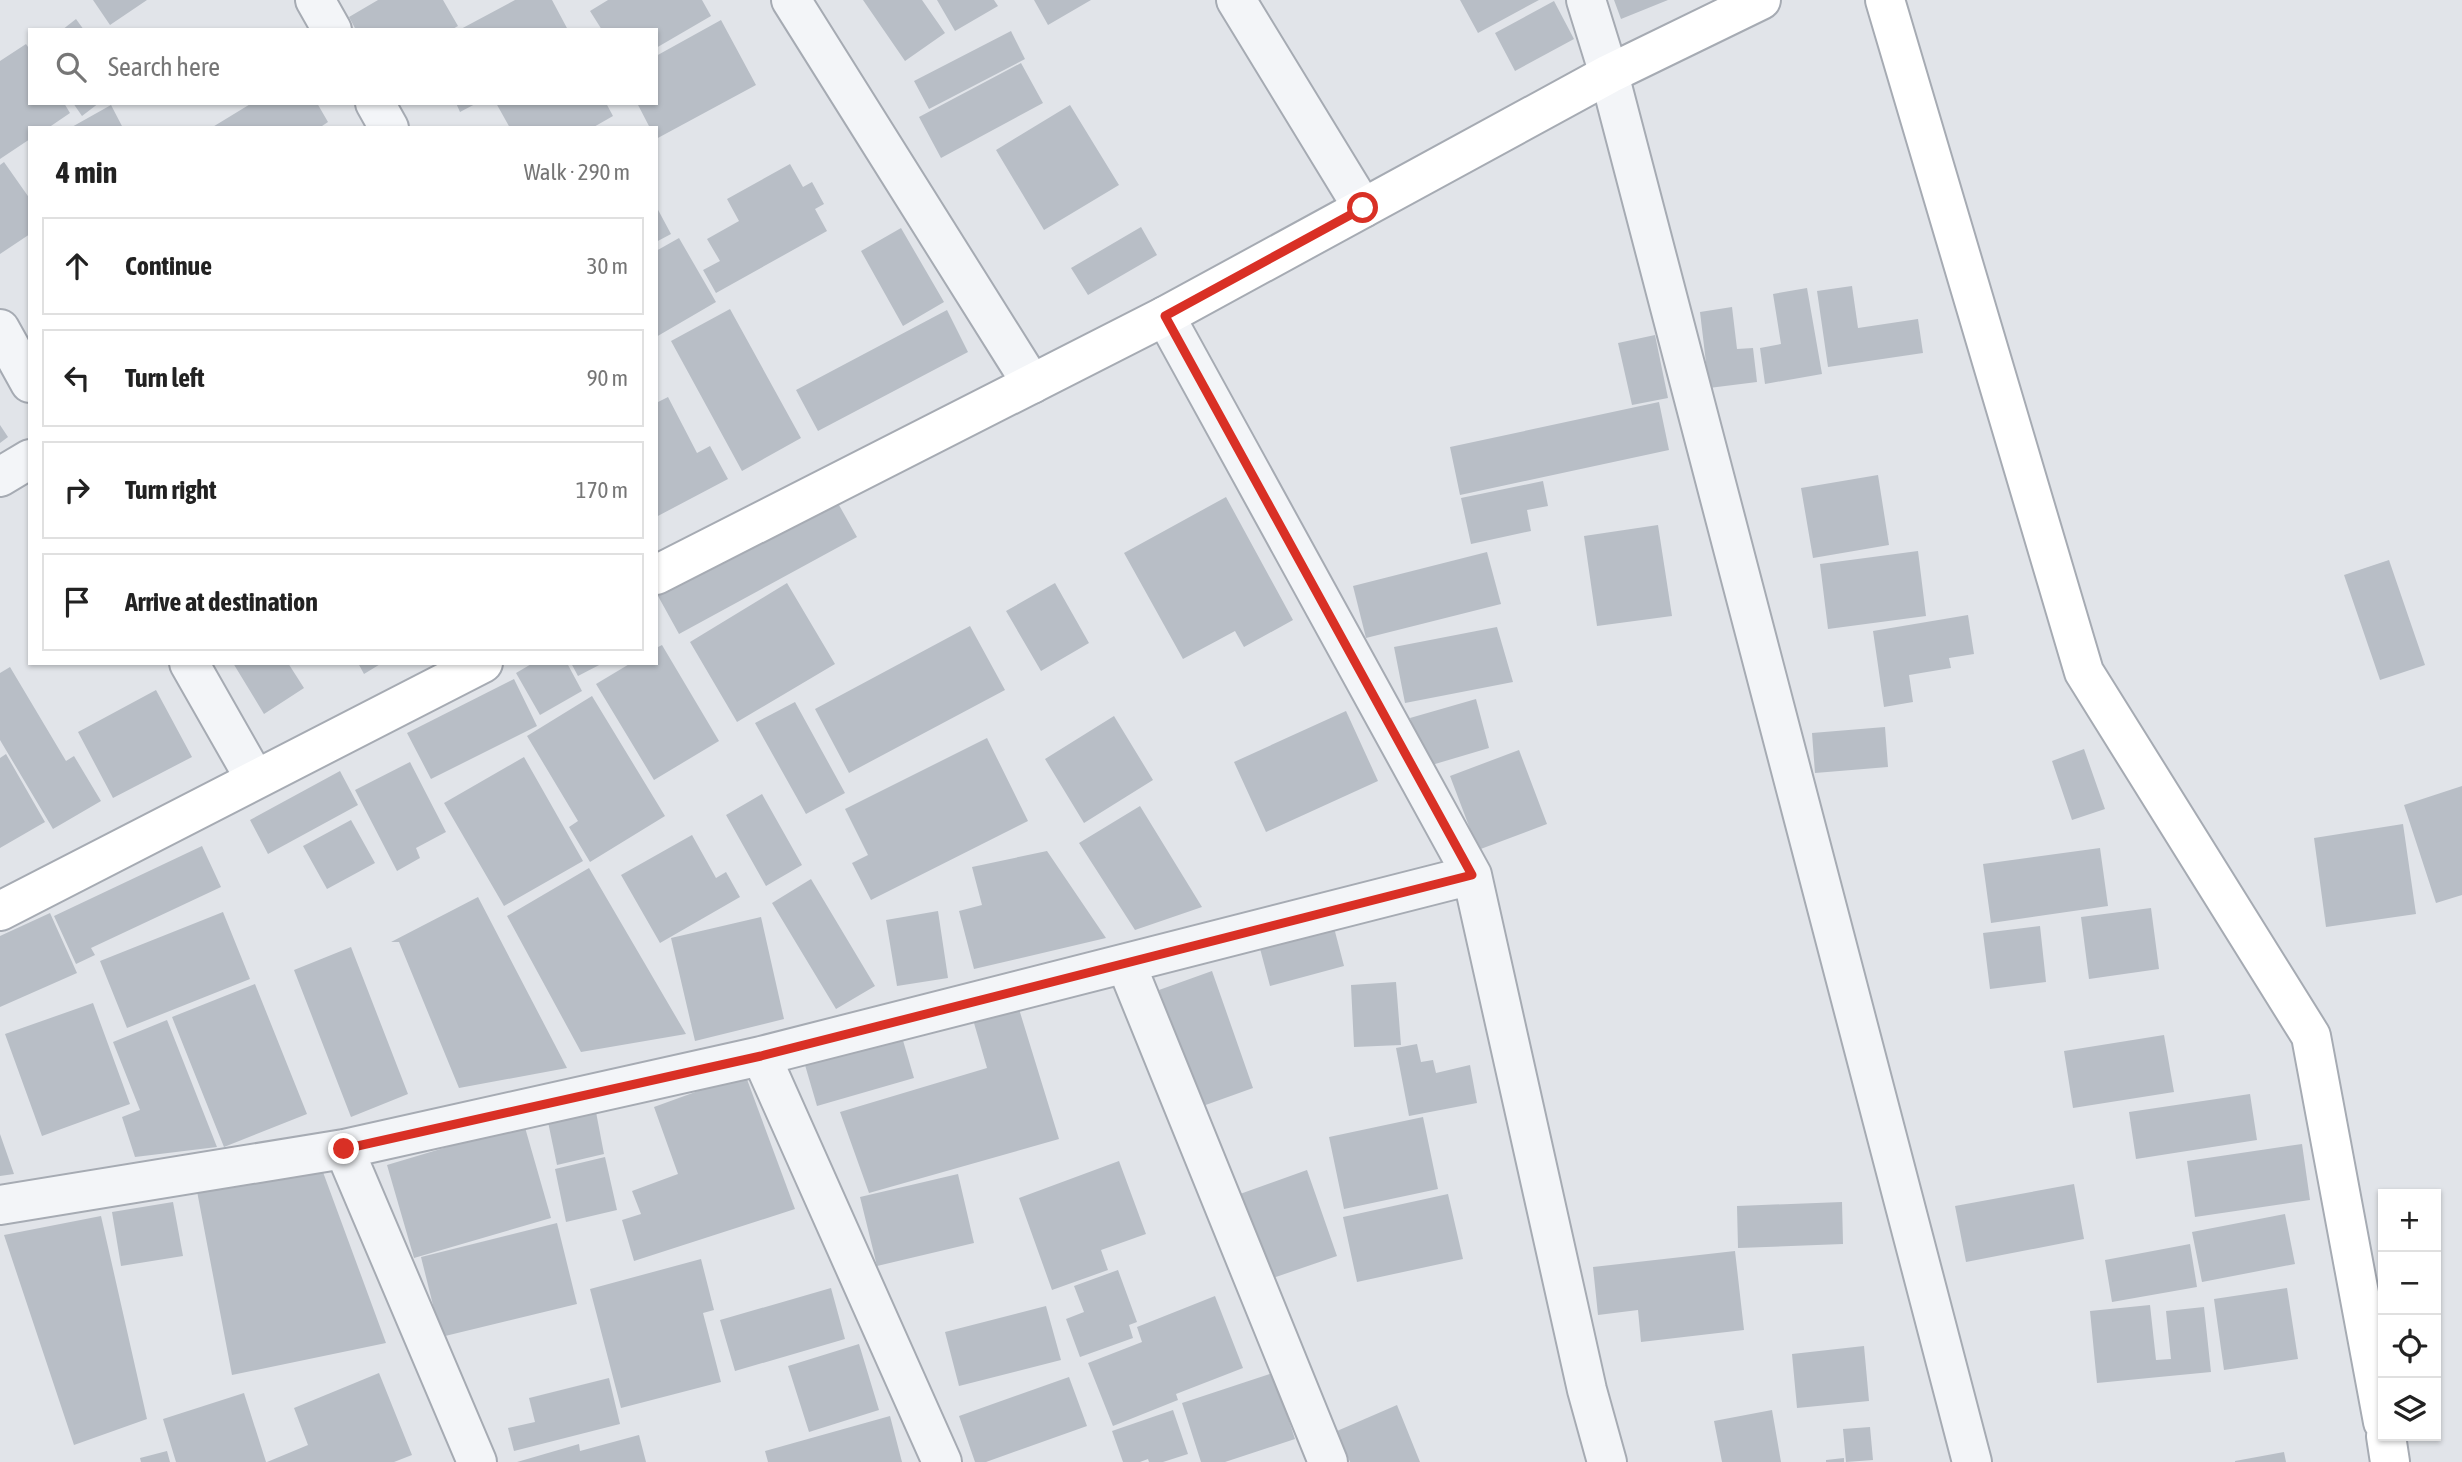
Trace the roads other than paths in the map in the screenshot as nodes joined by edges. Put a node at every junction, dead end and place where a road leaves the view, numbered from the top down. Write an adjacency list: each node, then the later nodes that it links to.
1 (315, 0): 7 (street)
2 (791, 0): 15 (street)
3 (1236, 0): 11 (street)
4 (1586, 0): 8 (street)
5 (1762, 0): 8 (street)
6 (1885, 0): 28 (street)
7 (331, 28)
8 (1609, 74): 11 (street); 34 (street)
9 (376, 105): 10 (street)
10 (388, 126)
11 (1363, 208): 12 (street)
12 (1165, 316): 15 (street); 22 (street)
13 (0, 329): 14 (street)
14 (28, 379)
15 (1032, 384): 18 (street)
16 (28, 460): 17 (street)
17 (0, 477)
18 (658, 574)
19 (190, 665): 21 (street)
20 (479, 665): 21 (street)
21 (255, 779): 23 (street)
22 (1472, 875): 24 (street); 33 (street)
23 (0, 911)
24 (1126, 964): 25 (street); 32 (street)
25 (761, 1056): 26 (street); 31 (street)
26 (344, 1149): 27 (street); 30 (street)
27 (0, 1205)
28 (2378, 1395)
29 (2387, 1441): 35 (street)
30 (477, 1462)
31 (942, 1462)
32 (1328, 1462)
33 (1607, 1462)
34 (1972, 1462)
35 (2390, 1462)

